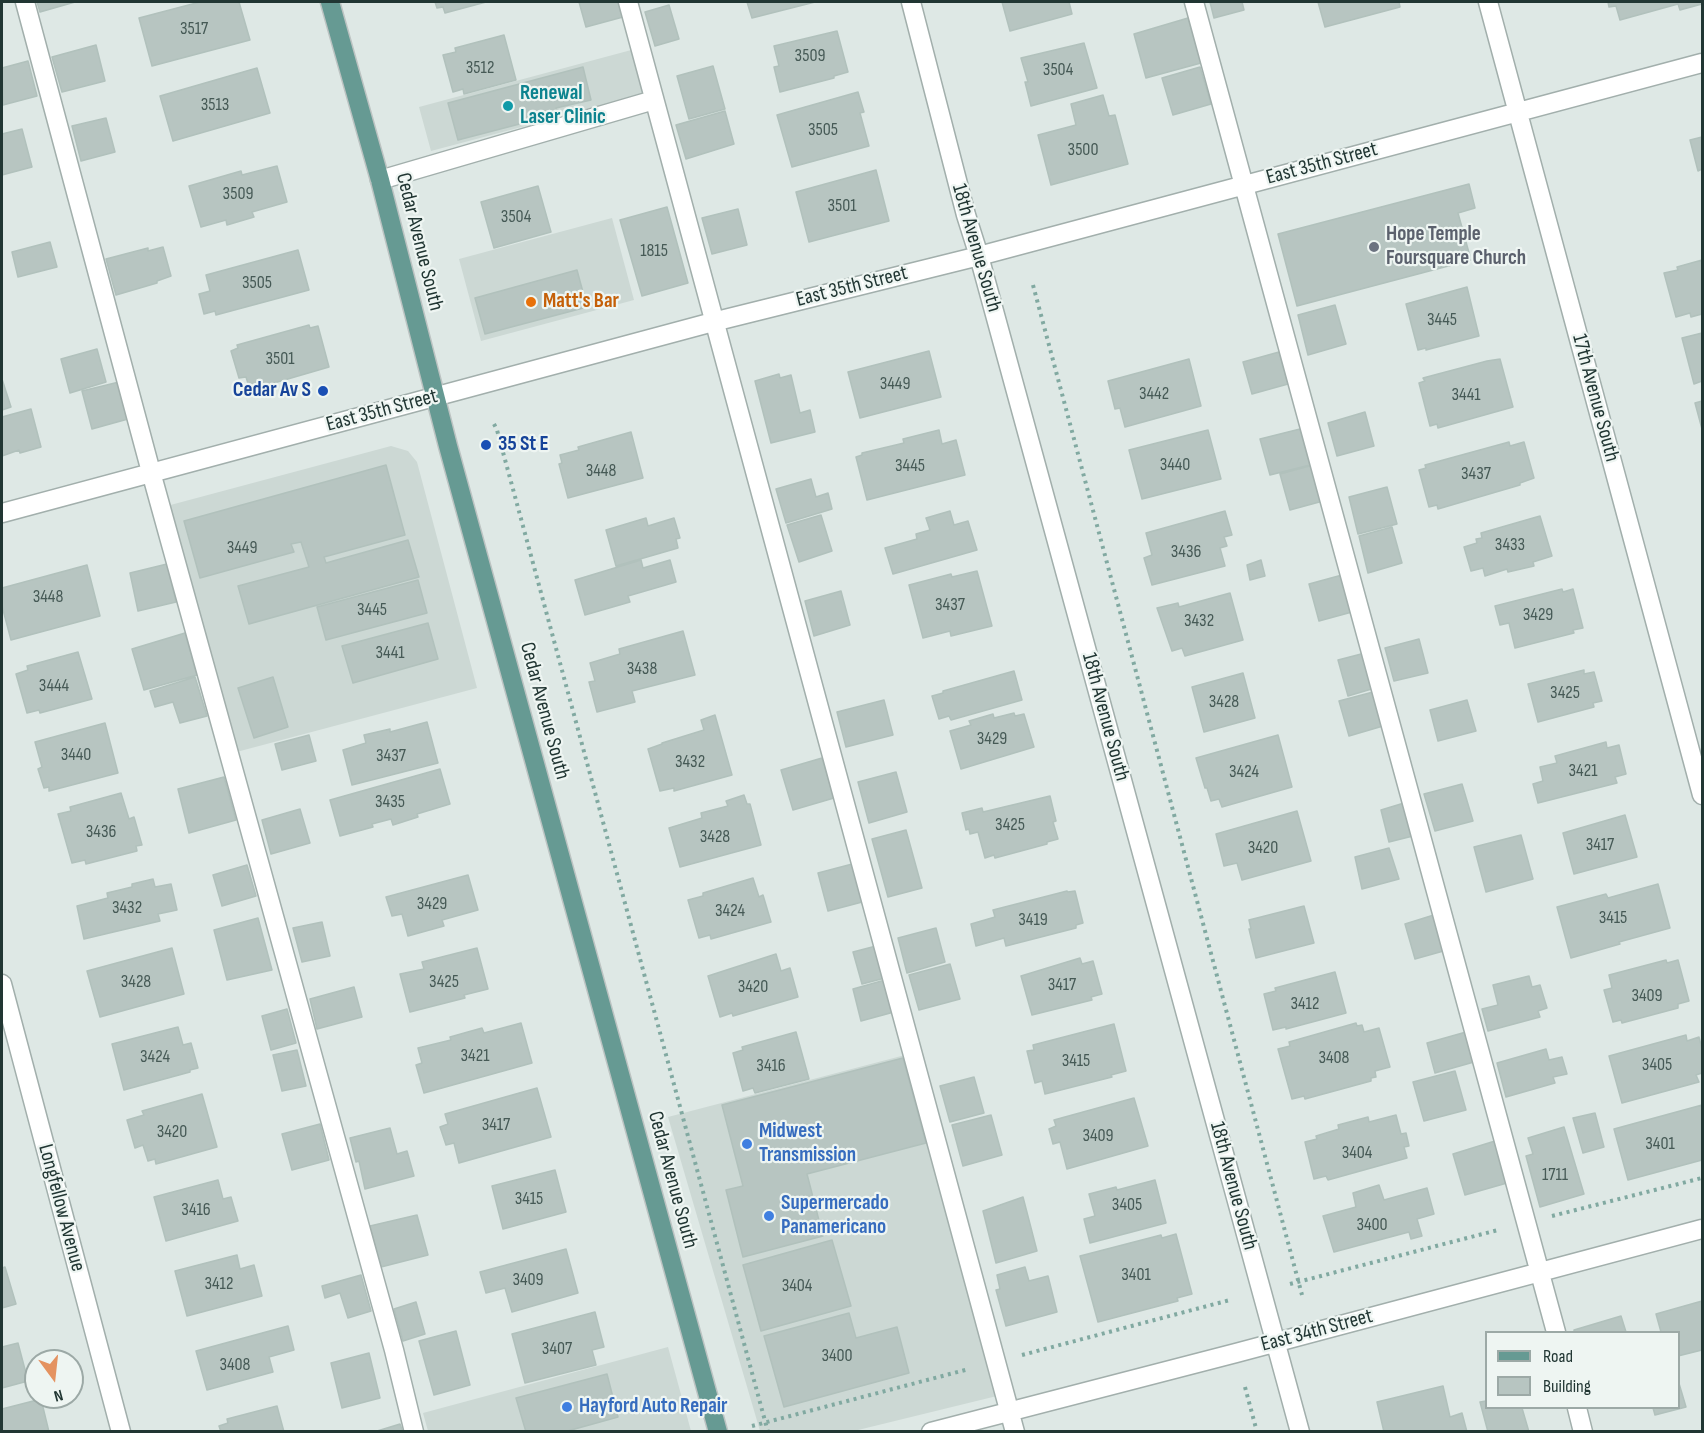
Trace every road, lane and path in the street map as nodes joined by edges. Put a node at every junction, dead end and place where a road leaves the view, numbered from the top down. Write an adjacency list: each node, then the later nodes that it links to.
1 (25, 2): 17 (street)
2 (330, 2): 10 (main road, Cedar Avenue South)
3 (628, 2): 8 (street)
4 (911, 2): 12 (street, 18th Avenue South)
5 (1194, 2): 11 (street)
6 (1488, 2): 9 (street, 17th Avenue South)
7 (1702, 63): 9 (street, East 35th Street)
8 (654, 100): 10 (street); 14 (street)
9 (1517, 112): 11 (street, East 35th Street); 19 (street, 17th Avenue South)
10 (380, 180): 15 (main road, Cedar Avenue South)
11 (1243, 184): 12 (street, East 35th Street); 22 (street)
12 (979, 256): 14 (street, East 35th Street); 25 (street, 18th Avenue South)
13 (1033, 285): 23 (path)
14 (713, 322): 15 (street, East 35th Street); 28 (street)
15 (435, 396): 17 (street, East 35th Street); 31 (main road, Cedar Avenue South)
16 (494, 424): 32 (path)
17 (151, 472): 18 (street, East 35th Street); 30 (street)
18 (2, 513)
19 (1702, 795)
20 (2, 984): 29 (street, Longfellow Avenue)
21 (1702, 1229): 22 (street, East 34th Street)
22 (1540, 1272): 24 (street); 25 (street, East 34th Street)
23 (1302, 1295)
24 (1556, 1331)
25 (1275, 1343): 28 (street, East 34th Street); 36 (street, 18th Avenue South)
26 (1245, 1387): 35 (path)
27 (1578, 1409): 37 (street)
28 (1010, 1411): 33 (street, East 34th Street); 34 (street)
29 (121, 1431)
30 (414, 1431)
31 (718, 1431)
32 (768, 1431)
33 (931, 1431)
34 (1015, 1431)
35 (1257, 1431)
36 (1300, 1431)
37 (1583, 1431)

